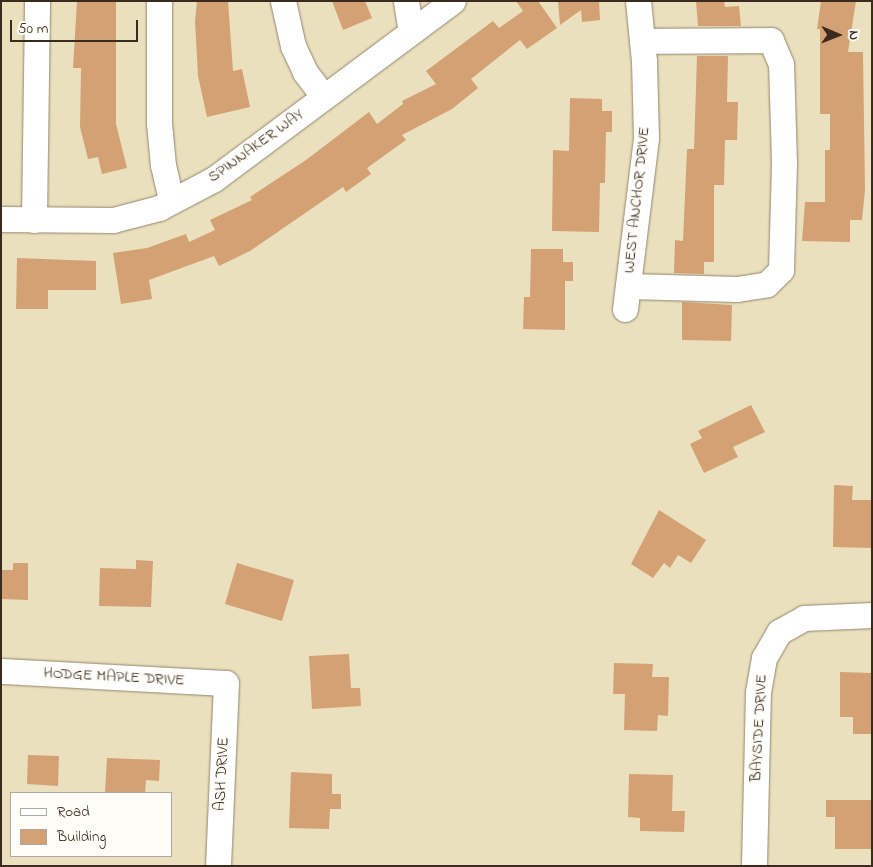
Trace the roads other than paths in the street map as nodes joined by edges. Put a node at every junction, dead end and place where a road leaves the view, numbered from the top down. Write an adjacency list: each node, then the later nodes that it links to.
1 (38, 1): 12 (street)
2 (159, 1): 10 (street)
3 (283, 1): 9 (street)
4 (406, 1): 7 (street)
5 (453, 1): 7 (street, SPINNAKER WAY)
6 (638, 1): 8 (street, WEST ANCHOR DRIVE)
7 (410, 31): 9 (street, SPINNAKER WAY)
8 (642, 41): 8 (street, WEST ANCHOR DRIVE)
9 (324, 97): 10 (street, SPINNAKER WAY)
10 (171, 201): 12 (street, SPINNAKER WAY)
11 (1, 219): 12 (street, SPINNAKER WAY)
12 (34, 220)
13 (872, 615): 17 (street, BAYSIDE DRIVE)
14 (1, 671): 15 (street, HODGE MAPLE DRIVE)
15 (226, 682): 16 (street, ASH DRIVE)
16 (218, 866)
17 (754, 866)

